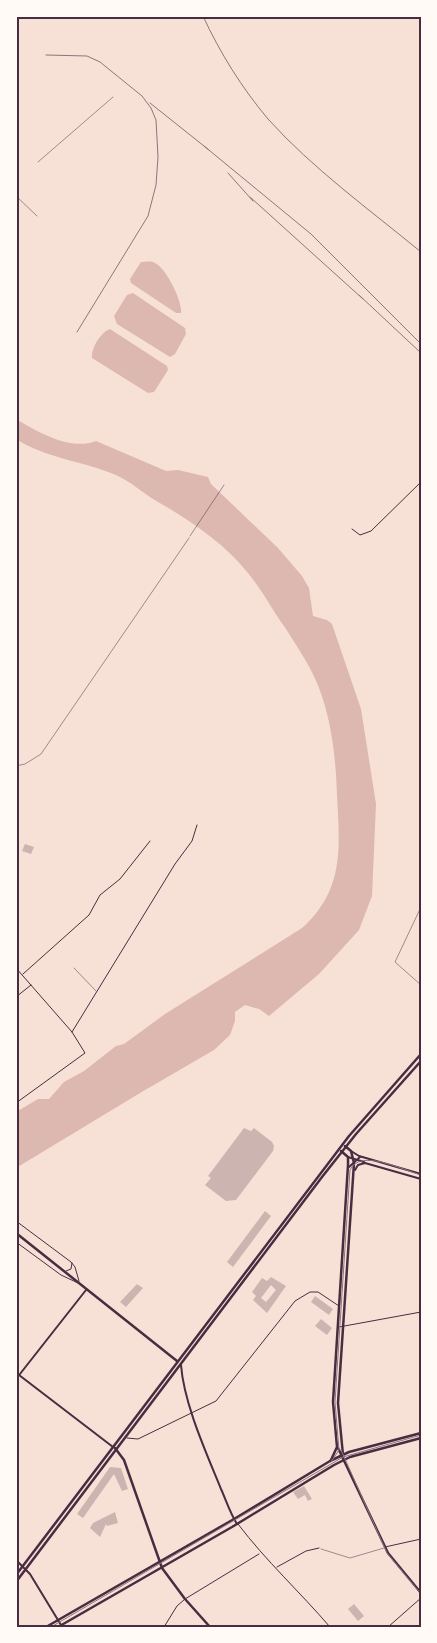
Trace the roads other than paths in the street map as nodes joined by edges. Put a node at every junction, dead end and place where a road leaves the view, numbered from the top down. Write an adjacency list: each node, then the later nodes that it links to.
1 (113, 97): 2 (lane)
2 (38, 162)
3 (16, 196): 4 (lane)
4 (36, 216)
5 (421, 482): 6 (street)
6 (352, 529)
7 (189, 538): 8 (lane)
8 (16, 767)
9 (197, 825): 17 (street)
10 (150, 841): 14 (street)
11 (421, 907): 16 (lane)
12 (16, 968): 14 (street)
13 (74, 968): 17 (lane)
14 (22, 975): 15 (street)
15 (31, 985): 18 (street); 19 (street)
16 (421, 986)
17 (97, 992): 19 (street)
18 (16, 997)
19 (72, 1032): 22 (street)
20 (421, 1054): 23 (main road)
21 (421, 1061): 24 (main road)
22 (16, 1103)
23 (342, 1144): 24 (main road); 25 (main road)
24 (346, 1147): 26 (main road); 27 (main road)
25 (338, 1149): 27 (main road); 47 (main road)
26 (352, 1151): 29 (street); 30 (main road)
27 (342, 1152): 28 (main road); 48 (main road)
28 (348, 1157): 30 (street); 32 (main road)
29 (362, 1157): 30 (street); 34 (street)
30 (354, 1160): 31 (street); 32 (street); 33 (main road)
31 (365, 1163): 33 (street); 35 (street)
32 (348, 1168): 43 (main road)
33 (354, 1172): 45 (main road)
34 (421, 1174)
35 (421, 1179)
36 (16, 1221): 39 (street)
37 (16, 1233): 40 (main road)
38 (16, 1242): 41 (street)
39 (72, 1263): 40 (street); 41 (street)
40 (65, 1270): 41 (main road)
41 (79, 1283): 42 (main road)
42 (86, 1290): 47 (main road); 49 (street)
43 (340, 1306): 46 (main road); 51 (street)
44 (421, 1312): 45 (street)
45 (344, 1326): 46 (street); 58 (main road)
46 (338, 1327): 56 (main road)
47 (177, 1362): 48 (main road); 55 (main road)
48 (180, 1365): 51 (street); 53 (main road)
49 (18, 1374): 50 (street); 55 (street)
50 (16, 1379)
51 (193, 1413): 53 (street); 61 (street)
52 (421, 1433): 58 (main road)
53 (126, 1438): 57 (main road)
54 (421, 1438): 59 (main road)
55 (113, 1447): 57 (main road); 69 (main road)
56 (337, 1447): 58 (main road); 60 (main road)
57 (117, 1450): 68 (main road); 72 (main road)
58 (342, 1455): 59 (main road); 60 (main road)
59 (345, 1460): 62 (main road); 65 (main road)
60 (330, 1461): 61 (main road)
61 (234, 1519): 62 (street); 68 (main road)
62 (237, 1524): 66 (street); 71 (main road)
63 (421, 1539): 65 (street)
64 (319, 1548): 65 (lane); 70 (street)
65 (385, 1548): 75 (main road)
66 (260, 1554): 70 (street); 77 (street)
67 (16, 1560): 69 (street)
68 (159, 1563): 71 (main road); 78 (main road)
69 (23, 1566): 72 (street); 73 (main road)
70 (276, 1567): 83 (street)
71 (162, 1568): 77 (main road); 79 (main road)
72 (26, 1569): 74 (main road); 78 (street)
73 (16, 1575)
74 (16, 1582)
75 (421, 1593)
76 (421, 1598): 84 (street)
77 (185, 1599): 81 (street); 82 (main road)
78 (57, 1621): 79 (street); 80 (main road)
79 (60, 1626)
80 (46, 1627)
81 (164, 1627)
82 (210, 1627)
83 (330, 1627)
84 (388, 1627)

